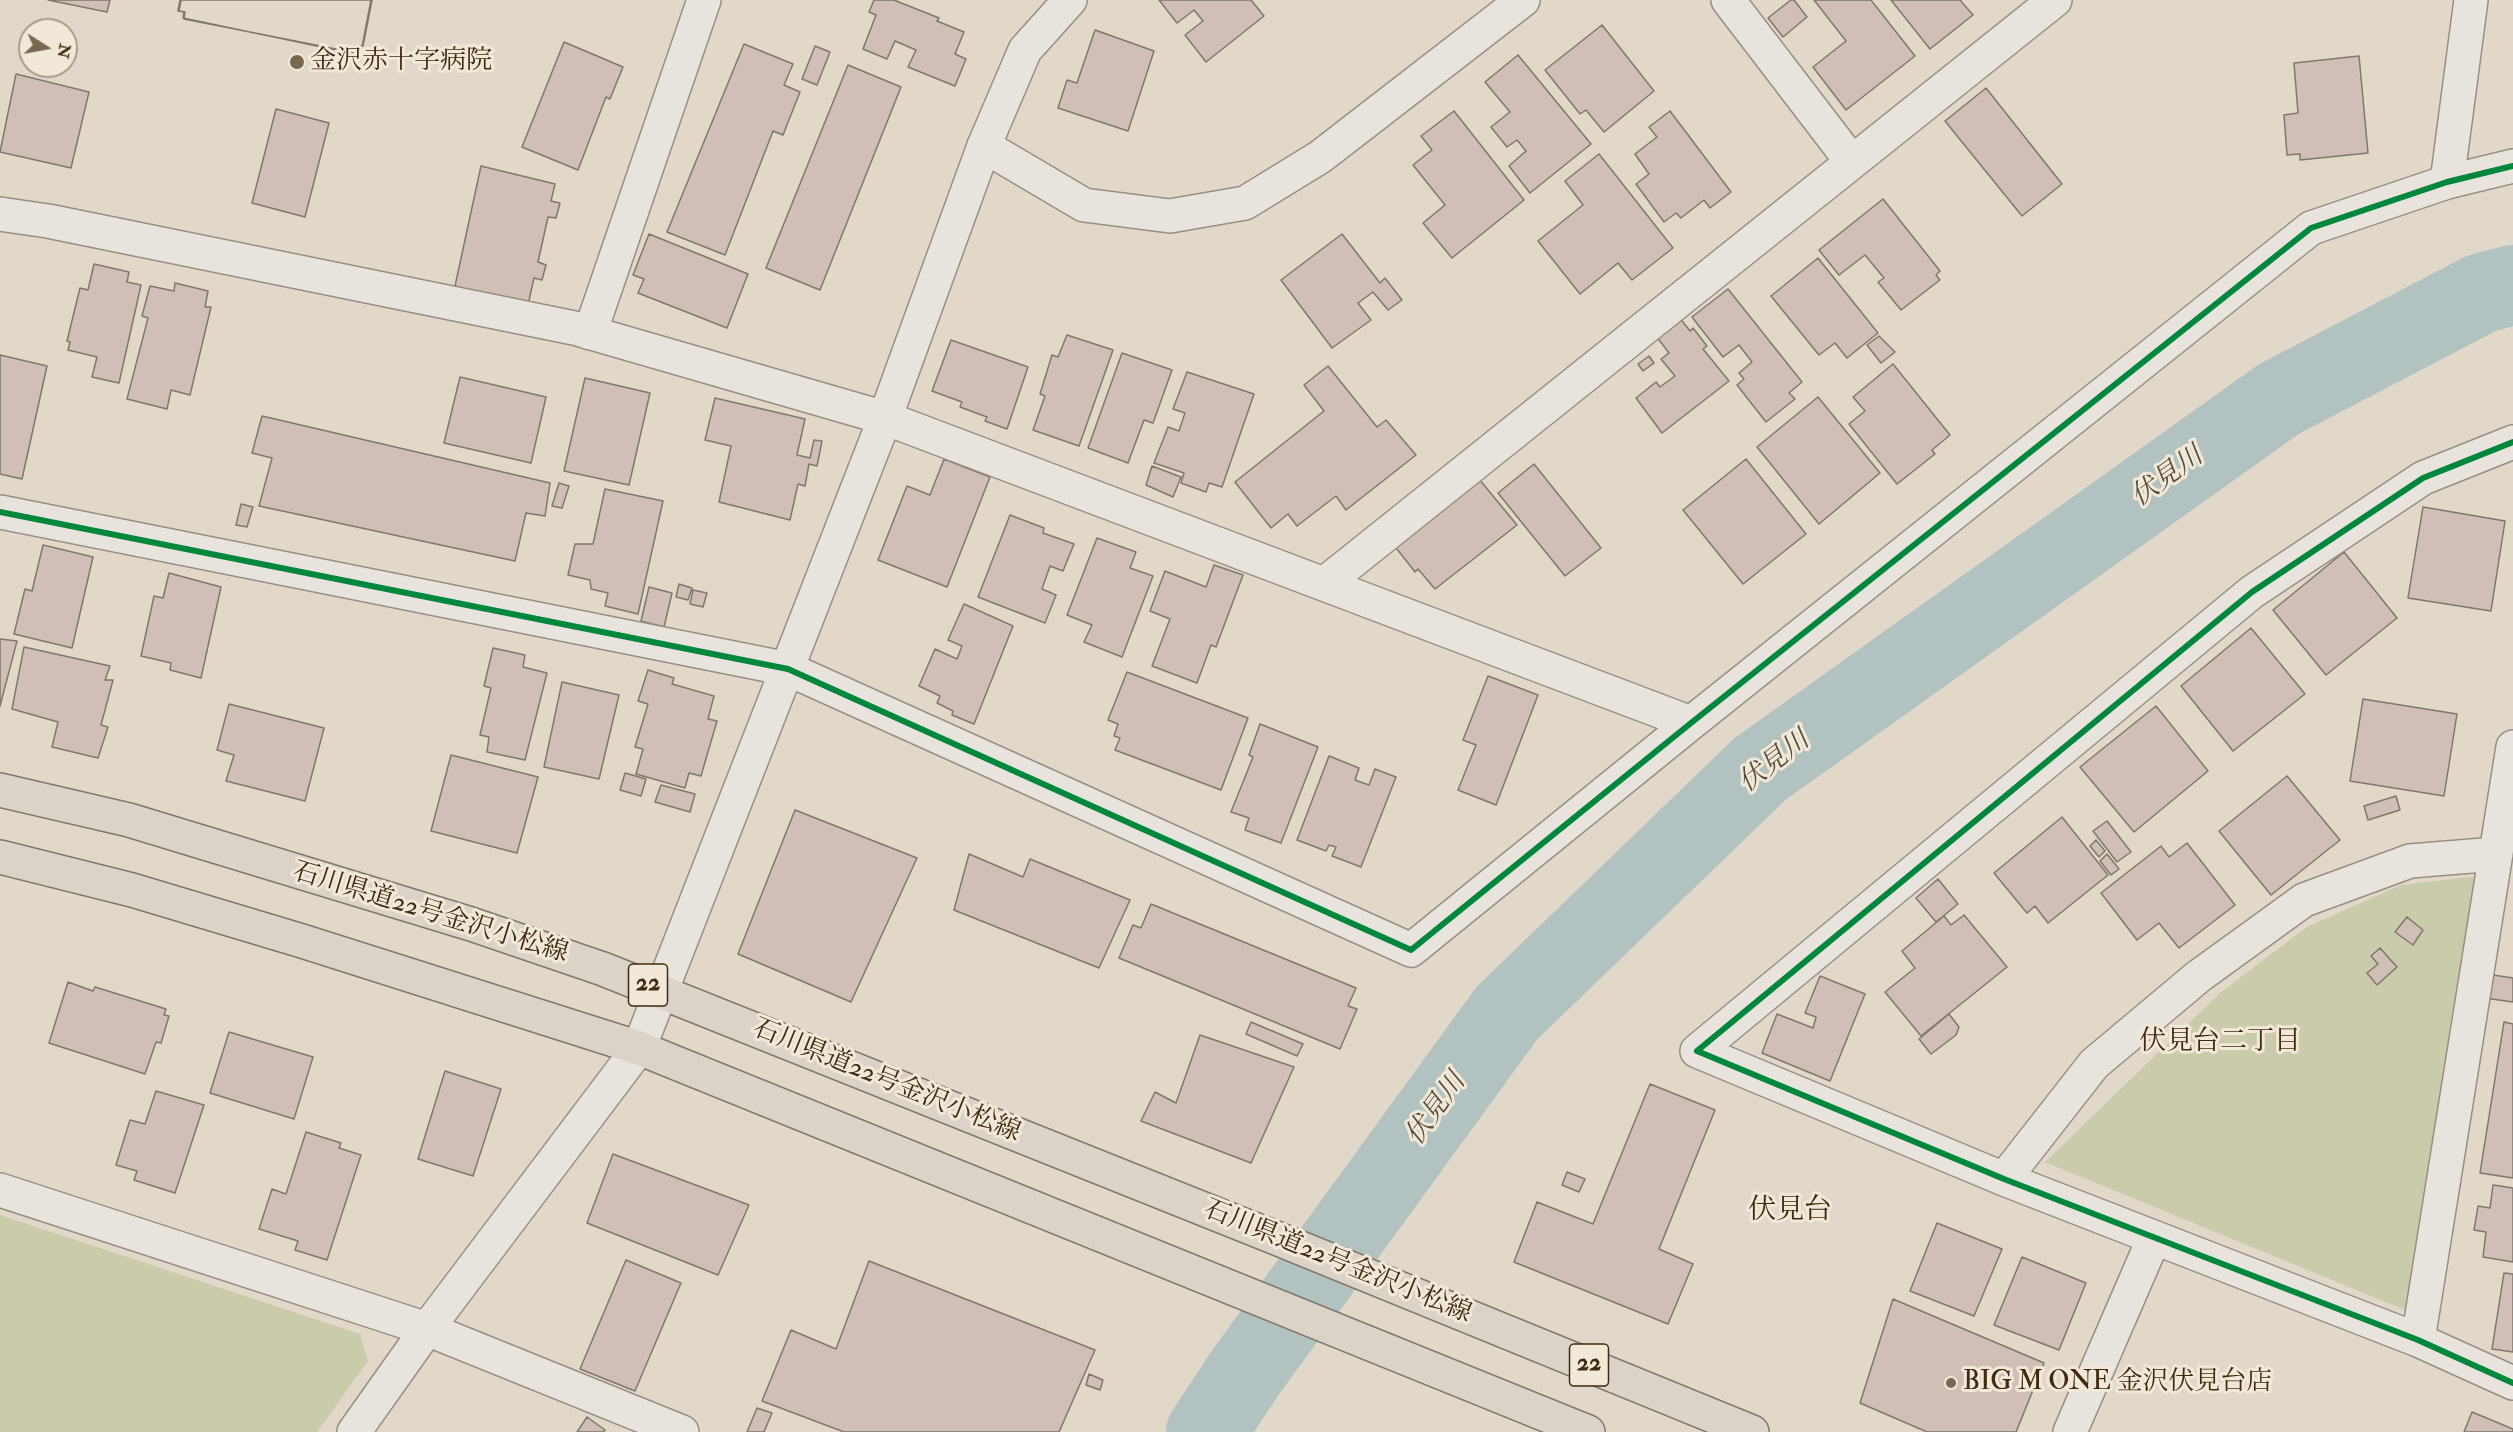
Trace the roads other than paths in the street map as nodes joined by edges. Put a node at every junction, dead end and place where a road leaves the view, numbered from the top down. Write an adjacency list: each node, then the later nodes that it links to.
1 (704, 0): 12 (street)
2 (1070, 0): 7 (street)
3 (1523, 0): 7 (street)
4 (1728, 0): 8 (street)
5 (2055, 0): 8 (street)
6 (2471, 0): 10 (street)
7 (984, 146): 13 (street)
8 (1852, 162): 16 (street)
9 (2513, 166): 10 (street)
10 (2447, 182): 18 (street)
11 (0, 214): 12 (street)
12 (590, 333): 13 (street)
13 (885, 418): 16 (street); 17 (street)
14 (2513, 442): 25 (street)
15 (0, 512): 17 (street)
16 (1324, 584): 18 (street)
17 (788, 669): 18 (street); 23 (street)
18 (1691, 723)
19 (2513, 747): 21 (street)
20 (0, 790): 23 (main road, 石川県道22号金沢小松線 / 22)
21 (2496, 854): 25 (street); 29 (street)
22 (0, 857): 24 (main road, 22)
23 (662, 991): 24 (street); 34 (main road, 石川県道22号金沢小松線 / 22)
24 (639, 1048): 28 (street); 33 (main road, 22)
25 (2004, 1179): 27 (street)
26 (0, 1190): 28 (street)
27 (2154, 1238): 29 (street); 35 (street)
28 (427, 1329): 31 (street); 32 (street)
29 (2418, 1340): 30 (street)
30 (2513, 1383)
31 (354, 1432)
32 (682, 1432)
33 (1588, 1432)
34 (1752, 1432)
35 (2070, 1432)

